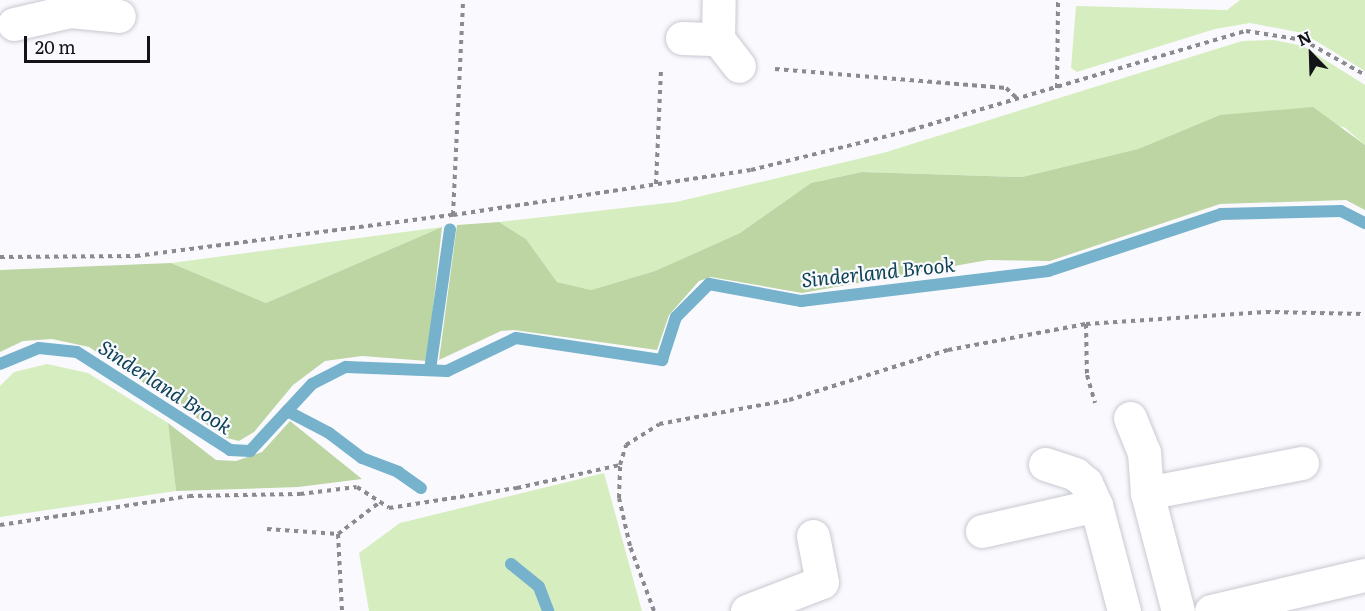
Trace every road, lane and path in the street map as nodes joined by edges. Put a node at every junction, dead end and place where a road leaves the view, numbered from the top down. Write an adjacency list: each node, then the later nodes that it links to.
1 (463, 0): 14 (path)
2 (719, 0): 7 (street)
3 (1058, 0): 11 (path)
4 (69, 5): 5 (street); 6 (street)
5 (119, 16)
6 (14, 24)
7 (718, 39): 8 (street); 9 (street)
8 (672, 49): 13 (path)
9 (739, 66): 12 (path)
10 (1365, 75): 11 (path)
11 (1058, 88): 12 (path)
12 (1019, 100): 13 (path)
13 (656, 184): 14 (path)
14 (453, 215): 15 (path)
15 (0, 257)
16 (1365, 314): 20 (path)
17 (1130, 418): 21 (street)
18 (1302, 463): 21 (street)
19 (1045, 464): 23 (street)
20 (620, 465): 22 (path); 31 (path)
21 (1147, 493): 34 (street)
22 (380, 502): 24 (path); 27 (path)
23 (1096, 505): 26 (street); 33 (street)
24 (0, 525)
25 (267, 530): 27 (path)
26 (982, 531)
27 (338, 534): 30 (path)
28 (813, 536): 32 (street)
29 (1365, 575): 35 (street)
30 (342, 611)
31 (654, 611)
32 (747, 611)
33 (1124, 611)
34 (1178, 611)
35 (1211, 611)

